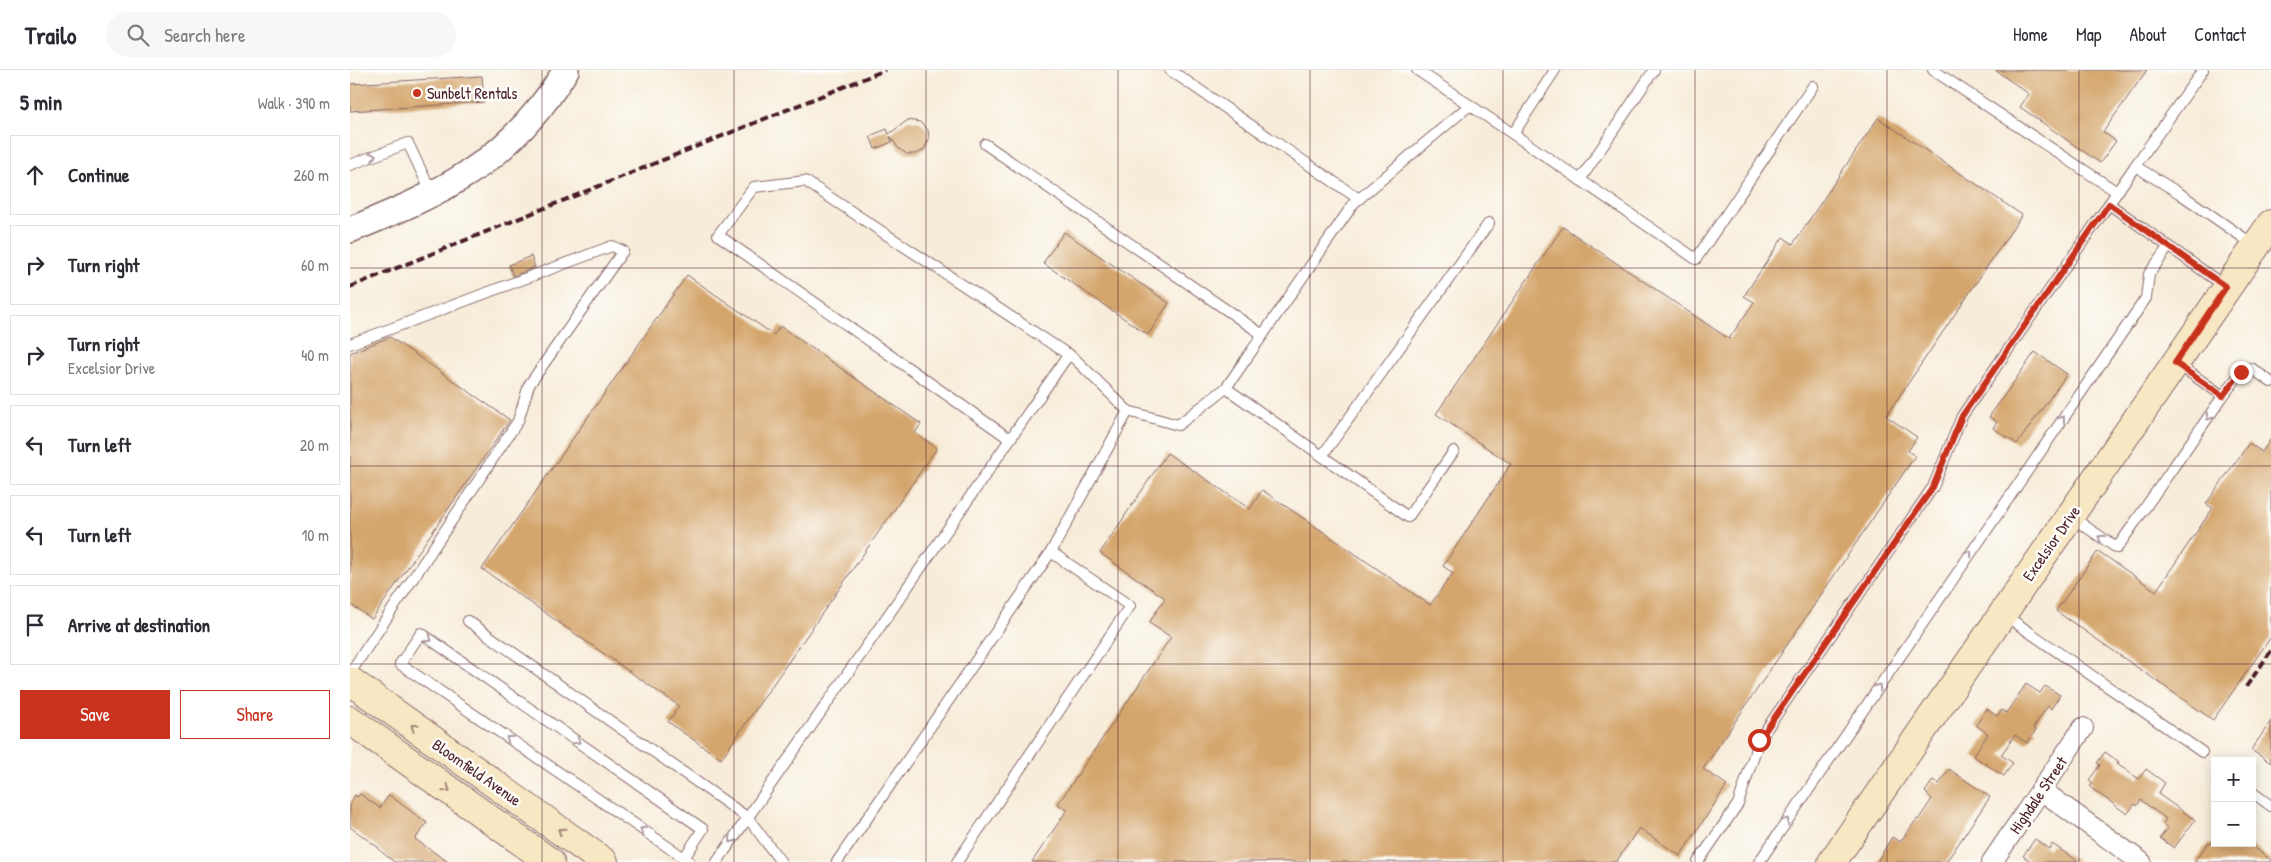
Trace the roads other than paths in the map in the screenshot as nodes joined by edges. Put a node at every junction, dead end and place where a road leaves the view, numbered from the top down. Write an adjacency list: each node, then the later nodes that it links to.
1 (566, 70): 16 (street)
2 (1170, 70): 17 (lane)
3 (1417, 70): 9 (lane)
4 (1555, 70): 10 (lane)
5 (1654, 70): 14 (lane)
6 (1933, 70): 15 (lane)
7 (2203, 70): 13 (lane)
8 (1813, 86): 14 (lane)
9 (1470, 106): 10 (lane); 17 (lane)
10 (1512, 134): 14 (lane)
11 (986, 144): 24 (lane)
12 (350, 165): 16 (lane, one-way to 16)
13 (2135, 166): 15 (lane); 21 (lane)
14 (1580, 180)
15 (2117, 192): 18 (lane)
16 (433, 195): 20 (street)
17 (1359, 199): 24 (lane)
18 (2109, 204): 22 (lane); 55 (lane)
19 (1489, 223): 34 (lane)
20 (350, 230)
21 (2267, 230): 23 (main road, Excelsior Drive)
22 (2169, 246): 23 (lane); 56 (lane, one-way to 22)
23 (2226, 287): 27 (main road, Excelsior Drive)
24 (1263, 335): 29 (lane)
25 (350, 344): 39 (lane)
26 (1069, 354): 31 (lane); 32 (lane); 32 (lane)
27 (2175, 363): 30 (lane); 35 (main road, Excelsior Drive)
28 (2271, 382): 30 (lane)
29 (1226, 388): 31 (lane); 34 (lane)
30 (2223, 396): 35 (lane, one-way to 35)
31 (1128, 411): 36 (lane)
32 (1010, 439): 47 (lane)
33 (1454, 451): 34 (lane)
34 (1322, 456)
35 (2070, 516): 37 (main road, Excelsior Drive)
36 (1051, 552): 53 (lane); 54 (lane)
37 (2002, 614): 43 (lane); 57 (main road, Excelsior Drive)
38 (468, 621): 47 (lane)
39 (350, 673)
40 (350, 681): 49 (main road, Bloomfield Avenue, one-way to 40)
41 (350, 720): 50 (main road, Bloomfield Avenue, one-way to 50)
42 (2083, 728): 44 (street, Highdale Street)
43 (2202, 752)
44 (2042, 790): 58 (street, Highdale Street); 59 (street)
45 (2256, 795): 46 (lane)
46 (2271, 806)
47 (748, 818): 51 (lane, one-way to 51); 52 (lane)
48 (687, 860): 48 (lane, one-way to 48)
49 (602, 861)
50 (550, 862)
51 (717, 862)
52 (781, 862)
53 (837, 862)
54 (958, 862)
55 (1698, 862)
56 (1759, 862)
57 (1832, 862)
58 (1992, 862)
59 (2141, 862)

